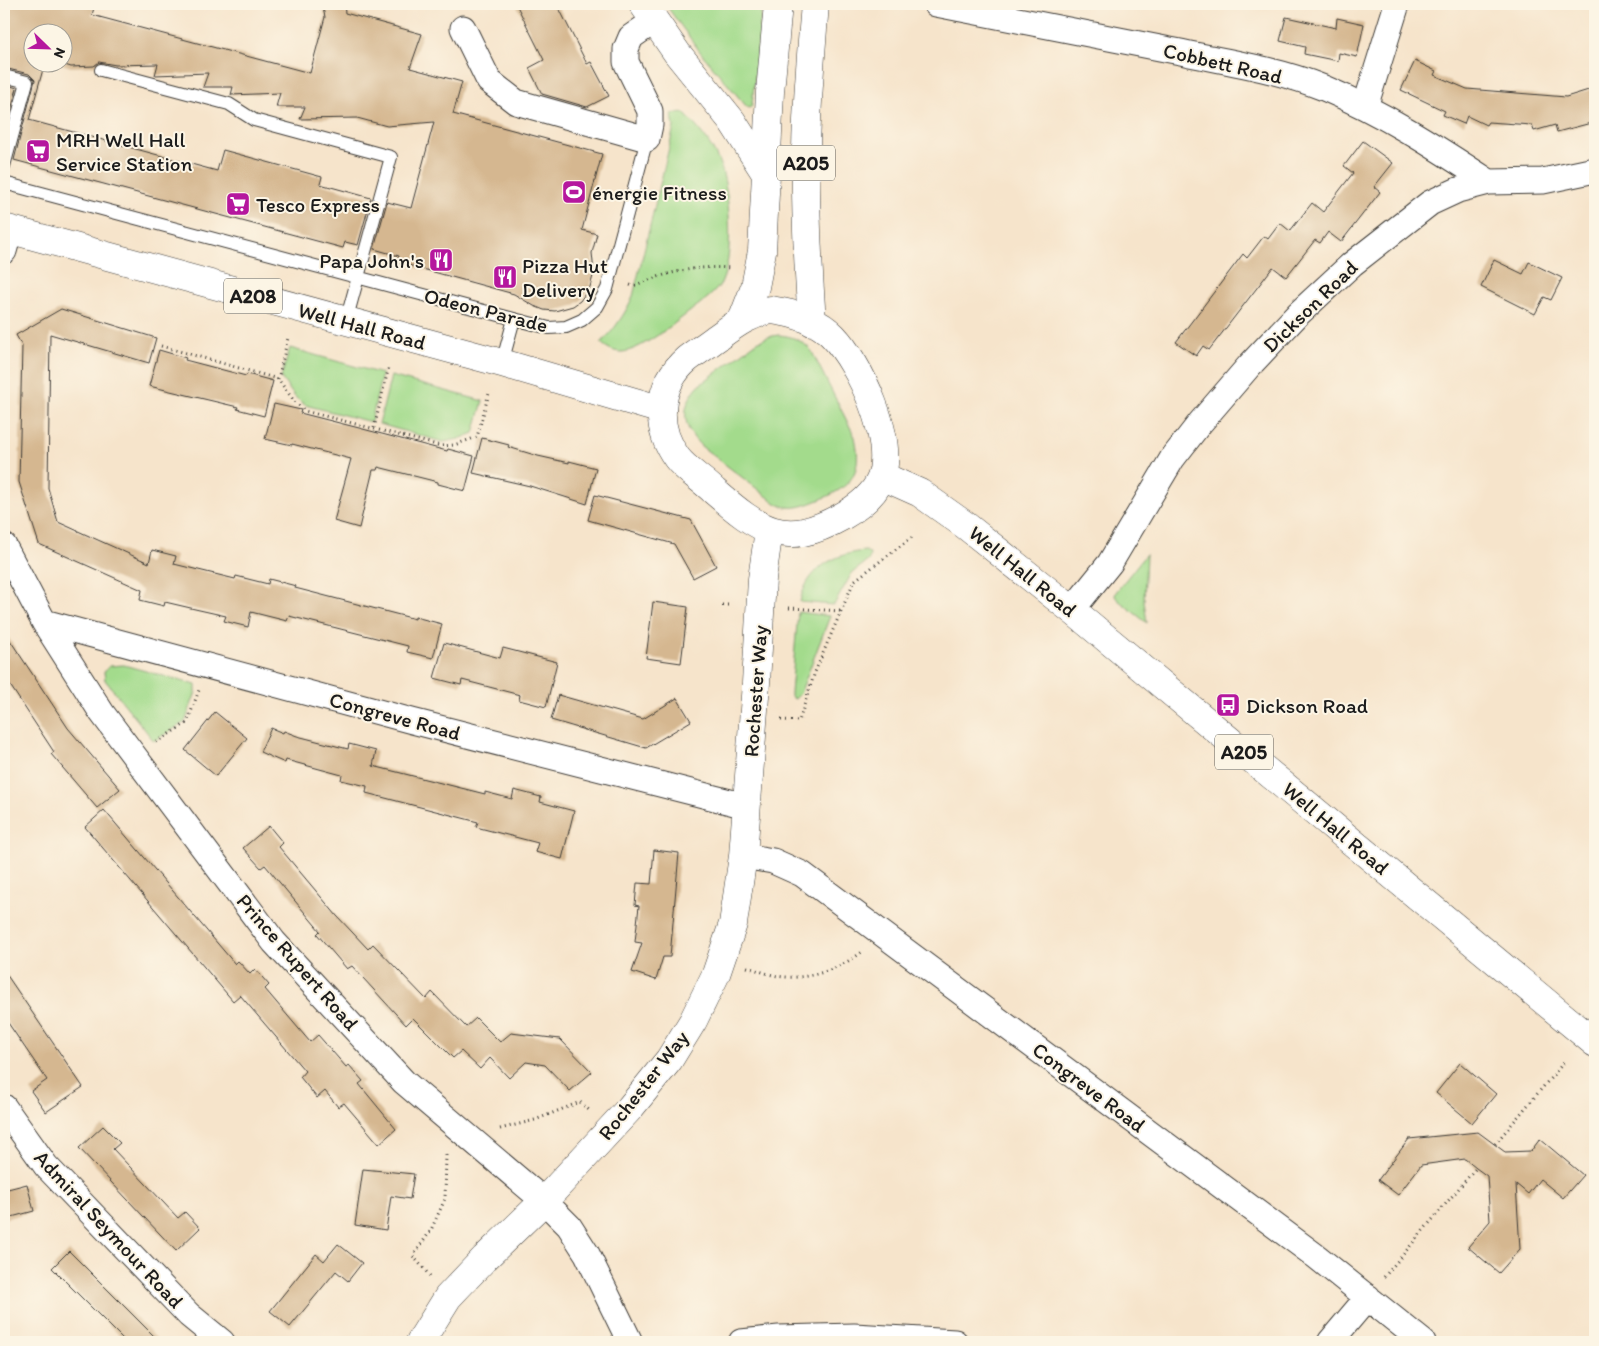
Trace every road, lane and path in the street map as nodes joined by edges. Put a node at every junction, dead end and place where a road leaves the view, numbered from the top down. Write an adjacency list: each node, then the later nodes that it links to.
1 (778, 4): 13 (main road)
2 (815, 4): 23 (main road, A205)
3 (936, 4): 9 (street, Cobbett Road)
4 (1397, 4): 9 (street)
5 (648, 12): 10 (street, Odeon Parade); 13 (main road, A205)
6 (463, 28): 10 (street)
7 (101, 70): 18 (lane)
8 (4, 76): 11 (lane)
9 (1365, 107): 14 (street, Cobbett Road)
10 (647, 139): 21 (lane, Odeon Parade)
11 (4, 166)
12 (1595, 170): 14 (street, Dickson Road)
13 (766, 174): 20 (main road, A205)
14 (1489, 182): 39 (street, Dickson Road)
15 (4, 183): 18 (lane, Odeon Parade)
16 (6, 236): 22 (main road, Well Hall Road / A208)
17 (731, 268): 19 (path)
18 (357, 276): 21 (lane, Odeon Parade); 22 (lane)
19 (626, 284)
20 (744, 318): 23 (main road); 30 (main road)
21 (514, 319): 26 (lane)
22 (346, 321): 26 (main road, Well Hall Road / A208)
23 (812, 322): 32 (main road)
24 (288, 338): 28 (path)
25 (161, 346): 28 (path)
26 (502, 363): 30 (main road, Well Hall Road / A208)
27 (389, 366): 31 (path)
28 (278, 379): 31 (path)
29 (489, 394): 31 (path)
30 (662, 410): 33 (main road)
31 (374, 428)
32 (882, 476): 33 (main road); 39 (main road, Well Hall Road / A205)
33 (770, 530): 43 (main road, Rochester Way)
34 (915, 535): 40 (path)
35 (4, 546): 41 (street, Prince Rupert Road)
36 (722, 604): 37 (path)
37 (728, 605)
38 (789, 608): 40 (path)
39 (1072, 610): 49 (main road, Well Hall Road / A205)
40 (841, 612): 43 (path)
41 (44, 622): 42 (street, Congreve Road); 44 (street, Prince Rupert Road)
42 (206, 666): 44 (path); 45 (street, Congreve Road)
43 (753, 719): 45 (main road, Rochester Way)
44 (134, 755): 53 (street, Prince Rupert Road)
45 (746, 806): 46 (main road, Rochester Way)
46 (743, 856): 47 (street, Congreve Road); 48 (main road, Rochester Way)
47 (878, 930): 48 (path); 58 (street, Congreve Road)
48 (720, 960): 52 (main road, Rochester Way)
49 (1595, 1043)
50 (1565, 1060): 54 (path)
51 (4, 1107): 60 (street, Admiral Seymour Road)
52 (611, 1130): 55 (path); 57 (main road, Rochester Way)
53 (462, 1131): 55 (street, Prince Rupert Road); 59 (path)
54 (1494, 1144)
55 (481, 1147): 57 (street, Prince Rupert Road)
56 (1476, 1168): 58 (path)
57 (544, 1201): 59 (main road, Rochester Way); 62 (street, Prince Rupert Road)
58 (1368, 1297): 65 (street); 66 (street, Congreve Road)
59 (448, 1298): 61 (main road, Rochester Way)
60 (222, 1342)
61 (420, 1342)
62 (630, 1342)
63 (741, 1342): 64 (street)
64 (955, 1342)
65 (1330, 1342)
66 (1424, 1342)

